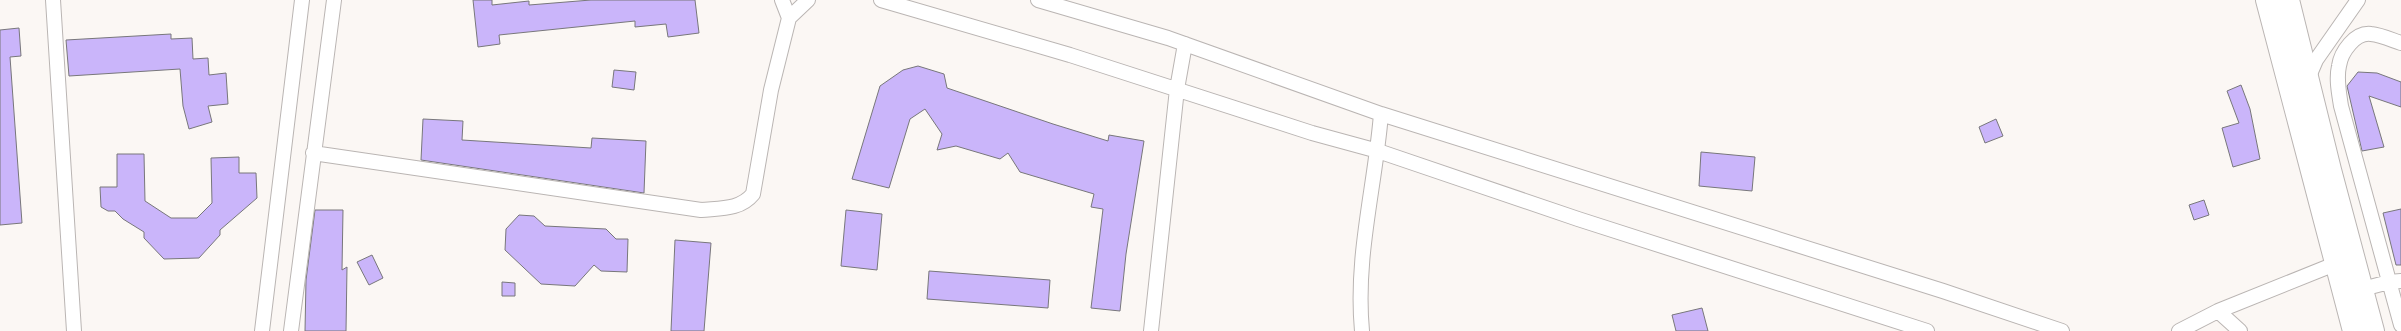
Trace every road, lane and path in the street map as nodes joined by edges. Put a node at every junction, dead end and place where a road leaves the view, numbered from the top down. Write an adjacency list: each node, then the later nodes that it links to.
1 (53, 0): 24 (street)
2 (302, 0): 25 (street)
3 (334, 0): 18 (street)
4 (782, 0): 11 (street)
5 (808, 0): 11 (street)
6 (880, 0): 15 (street)
7 (1038, 0): 13 (street)
8 (2267, 0): 19 (highway)
9 (2288, 0): 14 (highway)
10 (2358, 0): 14 (street)
11 (789, 18): 18 (street)
12 (2401, 43): 20 (street)
13 (1185, 44): 15 (street); 16 (street)
14 (2307, 81): 21 (highway)
15 (1177, 89): 17 (street); 27 (street)
16 (1381, 114): 17 (street); 30 (street)
17 (1378, 152): 28 (street); 29 (street)
18 (313, 153): 26 (street)
19 (2335, 264): 21 (highway); 22 (street)
20 (2395, 281): 21 (street); 23 (street)
21 (2353, 291): 33 (highway); 34 (highway)
22 (2218, 311): 31 (street); 32 (street)
23 (2401, 325)
24 (74, 331)
25 (262, 331)
26 (291, 331)
27 (1151, 331)
28 (1362, 331)
29 (1928, 331)
30 (2062, 331)
31 (2179, 331)
32 (2240, 331)
33 (2354, 331)
34 (2373, 331)

